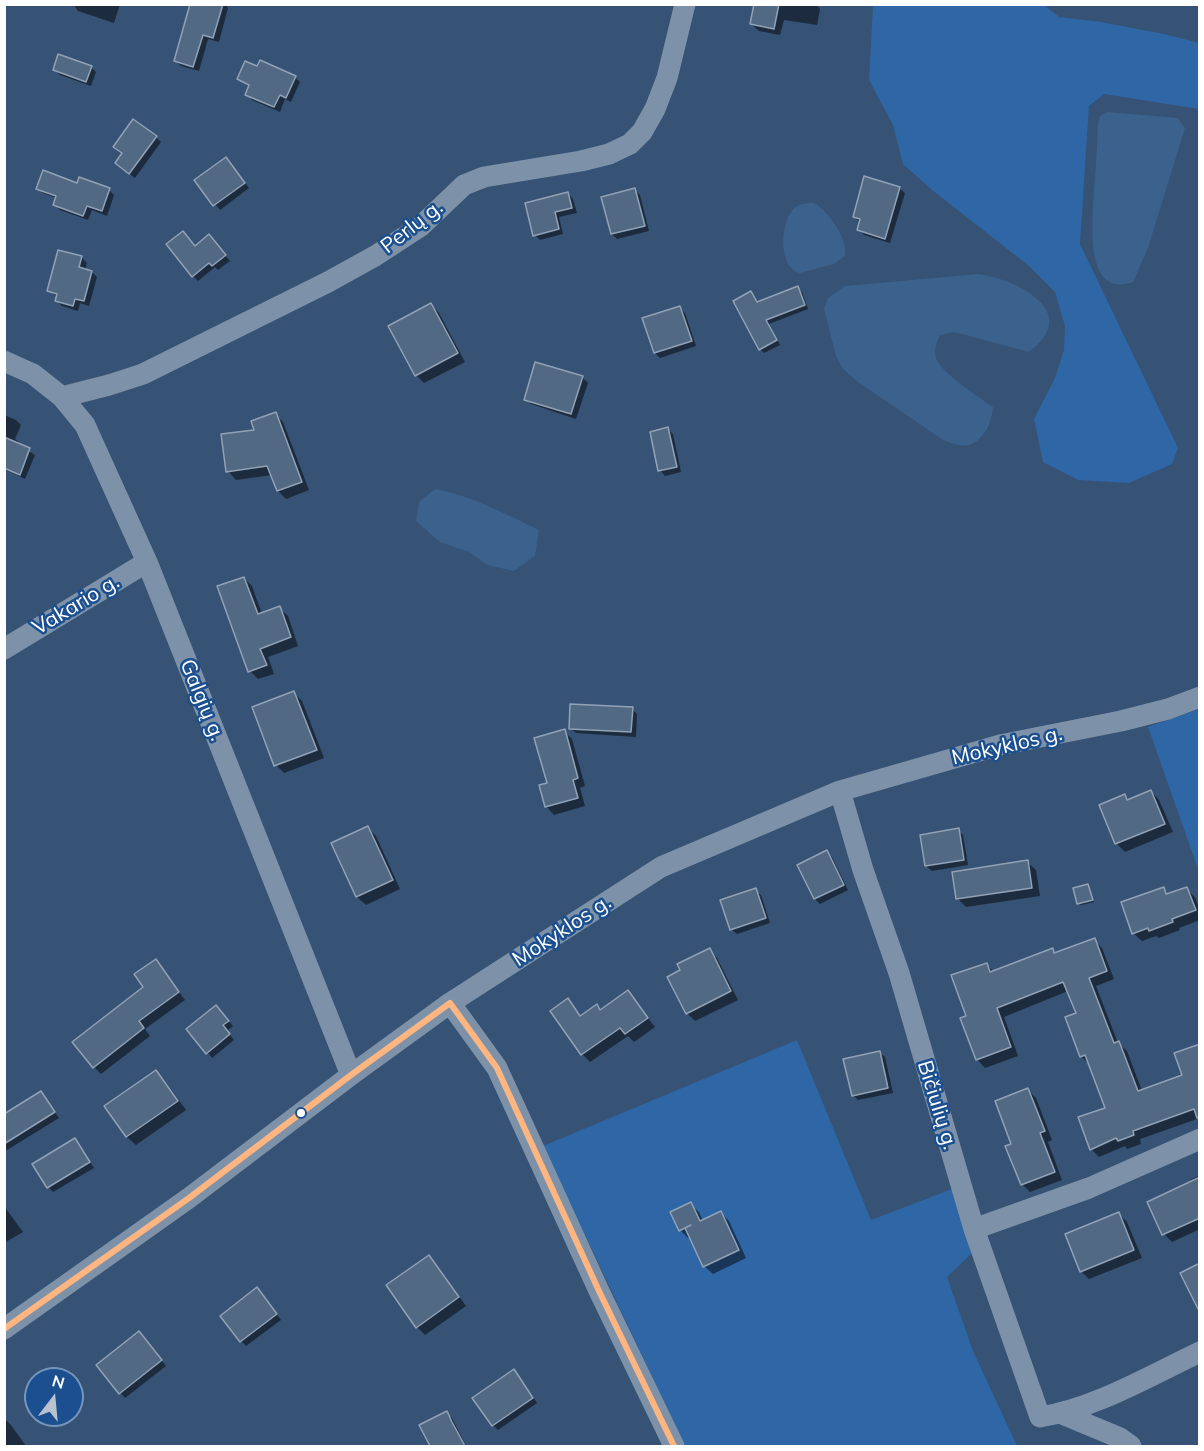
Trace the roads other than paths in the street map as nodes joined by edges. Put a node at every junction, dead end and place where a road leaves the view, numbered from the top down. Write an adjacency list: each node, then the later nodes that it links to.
1 (685, 4): 3 (street, Perlų g.)
2 (4, 361): 3 (street, Galgių g.)
3 (62, 397): 4 (street, Galgių g.)
4 (147, 562): 5 (street, Vakario g.); 9 (street, Galgių g.)
5 (4, 649)
6 (1200, 697): 7 (street, Mokyklos g.)
7 (840, 791): 8 (street, Mokyklos g.); 11 (street, Bičiulių g.)
8 (450, 1004): 9 (street, Mokyklos g.); 15 (street)
9 (351, 1075): 12 (street, Mokyklos g.)
10 (1200, 1139): 11 (street)
11 (974, 1229): 14 (street, Bičiulių g.)
12 (4, 1329)
13 (1200, 1352): 14 (street)
14 (1050, 1415): 16 (street)
15 (674, 1446)
16 (1131, 1446)

